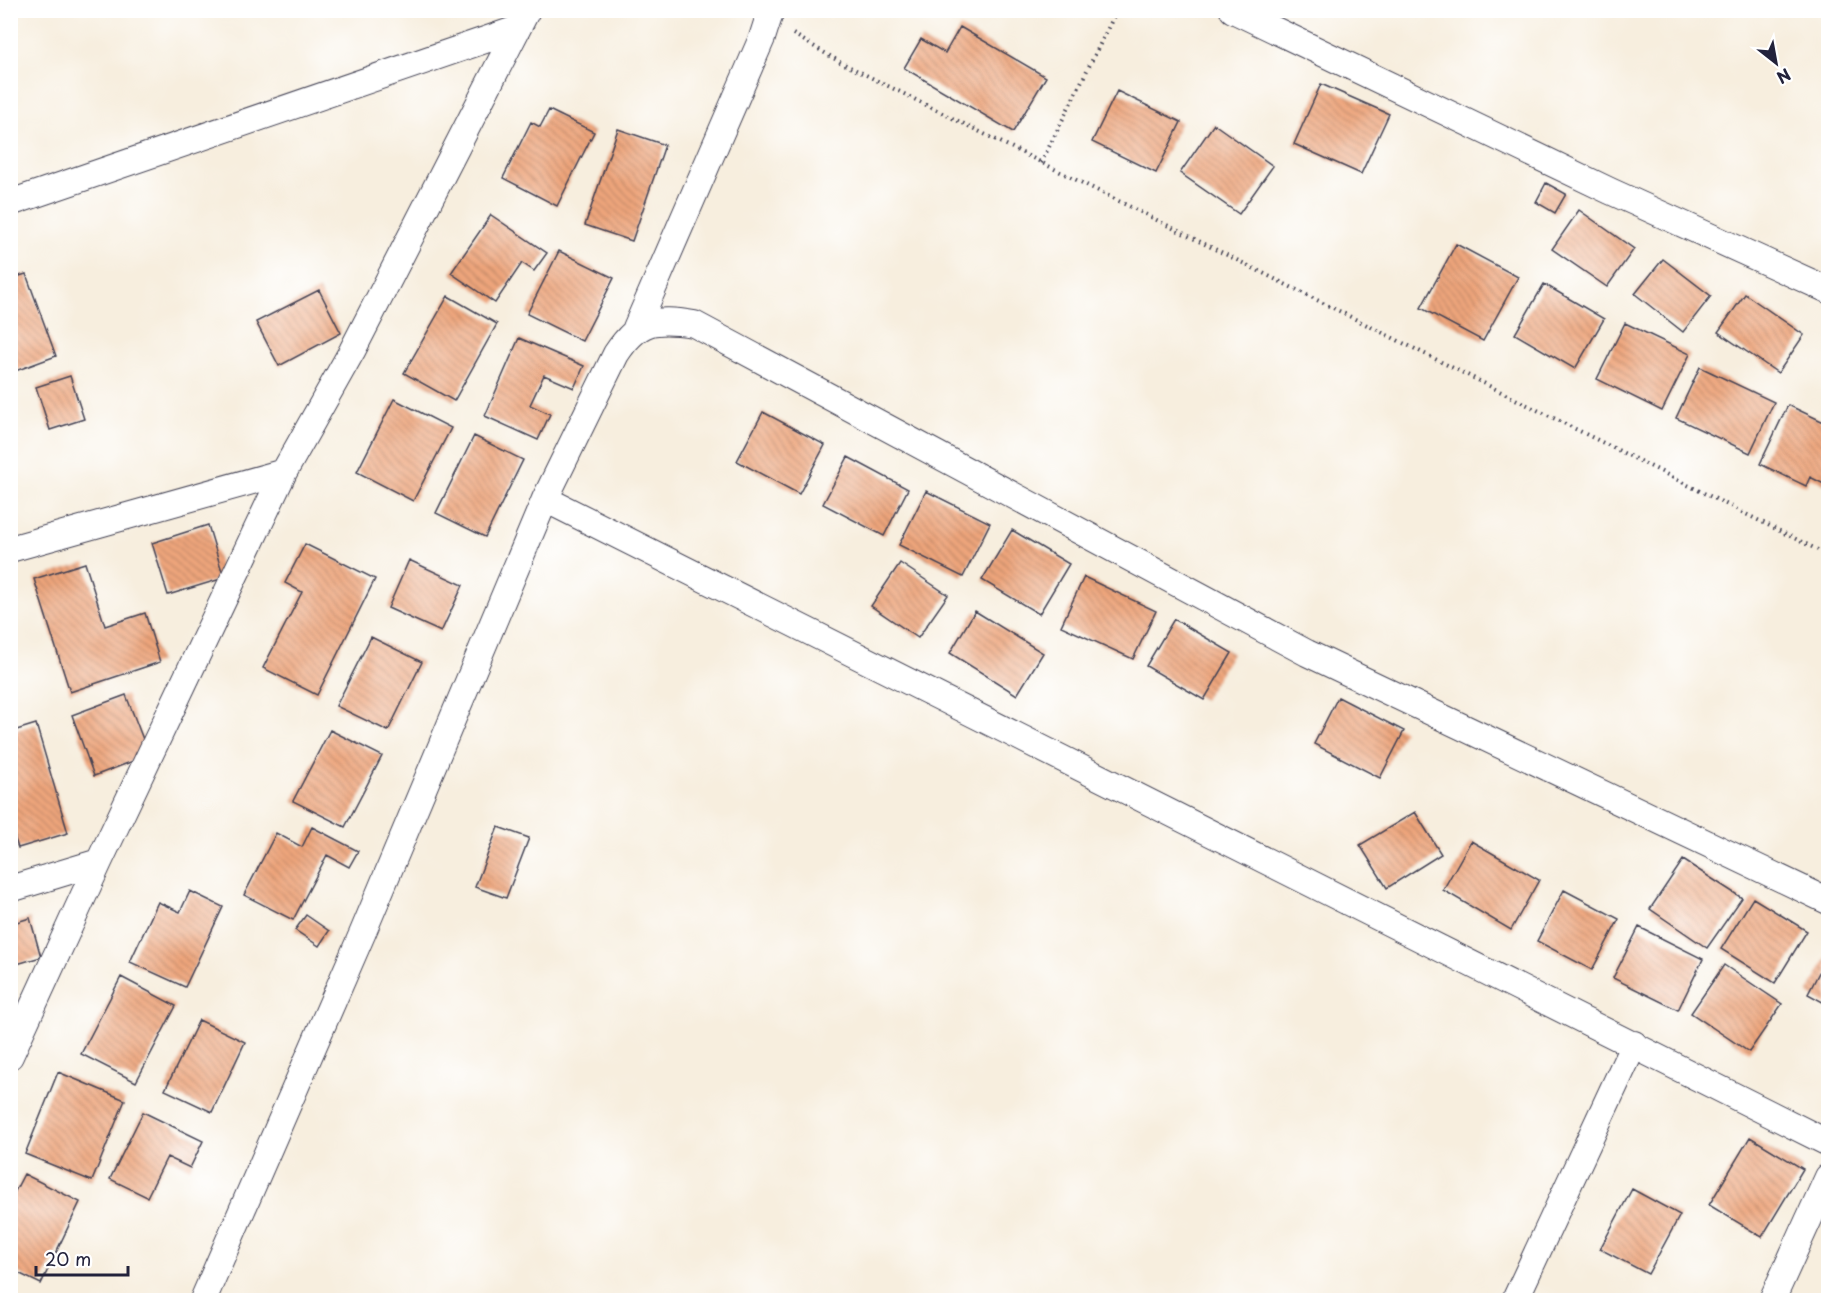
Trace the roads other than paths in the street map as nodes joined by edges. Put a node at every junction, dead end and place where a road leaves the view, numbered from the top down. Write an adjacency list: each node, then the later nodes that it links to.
1 (1233, 10): 5 (street)
2 (770, 15): 6 (street)
3 (522, 20): 4 (street); 7 (street)
4 (10, 202)
5 (1828, 291)
6 (636, 328): 8 (street); 12 (street)
7 (284, 472): 9 (street); 10 (street)
8 (545, 499): 13 (street); 17 (street)
9 (10, 549)
10 (99, 862): 11 (street); 14 (street)
11 (10, 890)
12 (1828, 901)
13 (1634, 1044): 15 (street); 18 (street)
14 (10, 1056)
15 (1828, 1143)
16 (1828, 1177): 19 (street)
17 (202, 1300)
18 (1515, 1300)
19 (1772, 1300)

